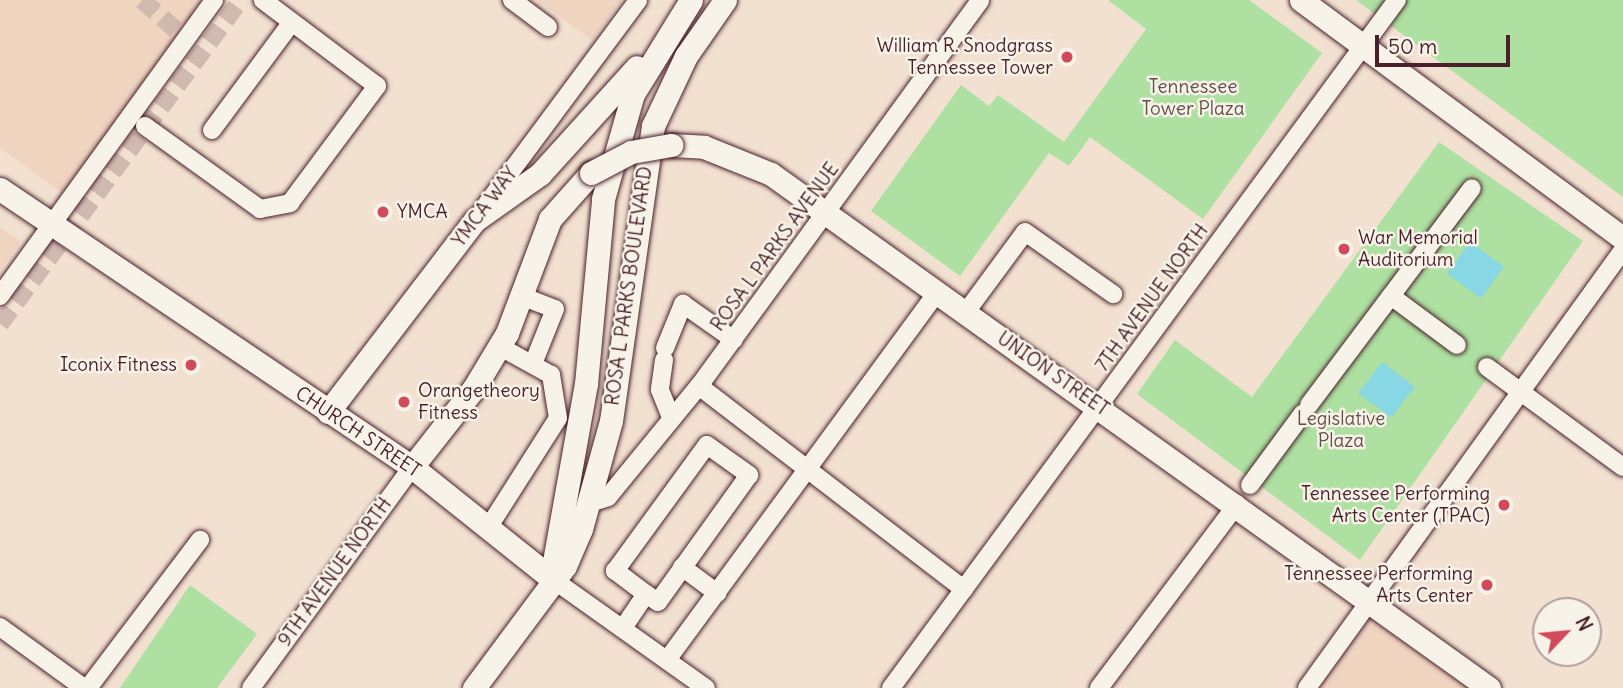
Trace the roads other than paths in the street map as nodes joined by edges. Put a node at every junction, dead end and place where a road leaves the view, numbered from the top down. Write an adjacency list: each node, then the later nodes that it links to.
1 (214, 0): 21 (street)
2 (263, 0): 10 (street)
3 (512, 0): 11 (street)
4 (638, 0): 20 (street, YMCA WAY)
5 (691, 0): 12 (main road, ROSA L PARKS BOULEVARD)
6 (725, 0): 44 (main road, ROSA L PARKS BOULEVARD)
7 (1301, 0): 13 (main road)
8 (1397, 0): 13 (street, 7TH AVENUE NORTH)
9 (978, 1): 19 (street, ROSA L PARKS AVENUE)
10 (292, 22): 14 (street); 15 (street)
11 (548, 27)
12 (672, 27): 20 (main road); 49 (main road, ROSA L PARKS BOULEVARD)
13 (1363, 47): 22 (main road); 37 (street, 7TH AVENUE NORTH)
14 (145, 126)
15 (212, 130)
16 (591, 173): 19 (main road, UNION STREET, bridge); 27 (main road, 9TH AVENUE NORTH)
17 (0, 188): 21 (main road, CHURCH STREET)
18 (1472, 188): 28 (street)
19 (827, 213): 24 (main road, UNION STREET); 30 (street, ROSA L PARKS AVENUE)
20 (475, 220): 38 (main road, YMCA WAY)
21 (52, 225): 26 (street); 38 (main road, CHURCH STREET)
22 (1623, 238)
23 (1623, 250): 36 (street)
24 (937, 292): 29 (main road, UNION STREET); 42 (street)
25 (1113, 294): 29 (street)
26 (0, 296)
27 (521, 296): 31 (main road, 9TH AVENUE NORTH); 33 (street)
28 (1391, 296): 32 (street); 43 (street)
29 (966, 312): 37 (main road, UNION STREET)
30 (734, 340): 35 (street, ROSA L PARKS AVENUE); 39 (street)
31 (499, 345): 33 (street); 40 (main road, 9TH AVENUE NORTH)
32 (1457, 345)
33 (533, 364): 46 (street)
34 (1487, 367): 36 (street)
35 (699, 386): 39 (street, ROSA L PARKS AVENUE); 42 (street)
36 (1521, 392): 41 (street); 53 (street)
37 (1098, 407): 45 (main road, UNION STREET); 50 (street, 7TH AVENUE NORTH)
38 (328, 412): 40 (main road, CHURCH STREET)
39 (670, 415): 44 (street, ROSA L PARKS AVENUE)
40 (412, 467): 46 (main road, CHURCH STREET); 58 (street, 9TH AVENUE NORTH)
41 (1623, 467)
42 (809, 470): 50 (street); 51 (street)
43 (1251, 485)
44 (590, 503): 49 (main road, ROSA L PARKS BOULEVARD)
45 (1237, 504): 53 (main road, UNION STREET); 62 (street)
46 (488, 528): 49 (main road, CHURCH STREET)
47 (200, 540): 57 (street)
48 (682, 567): 51 (street); 52 (street); 52 (street)
49 (551, 578): 55 (street, CHURCH STREET); 59 (main road, ROSA L PARKS BOULEVARD)
50 (964, 589): 61 (street, 7TH AVENUE NORTH)
51 (717, 593): 56 (street)
52 (646, 594): 55 (street)
53 (1371, 601): 63 (street); 64 (main road, UNION STREET)
54 (0, 626): 57 (street)
55 (623, 628): 56 (street, CHURCH STREET)
56 (667, 660): 60 (street, CHURCH STREET)
57 (86, 688)
58 (251, 688)
59 (474, 688)
60 (706, 688)
61 (891, 688)
62 (1099, 688)
63 (1307, 688)
64 (1489, 688)

